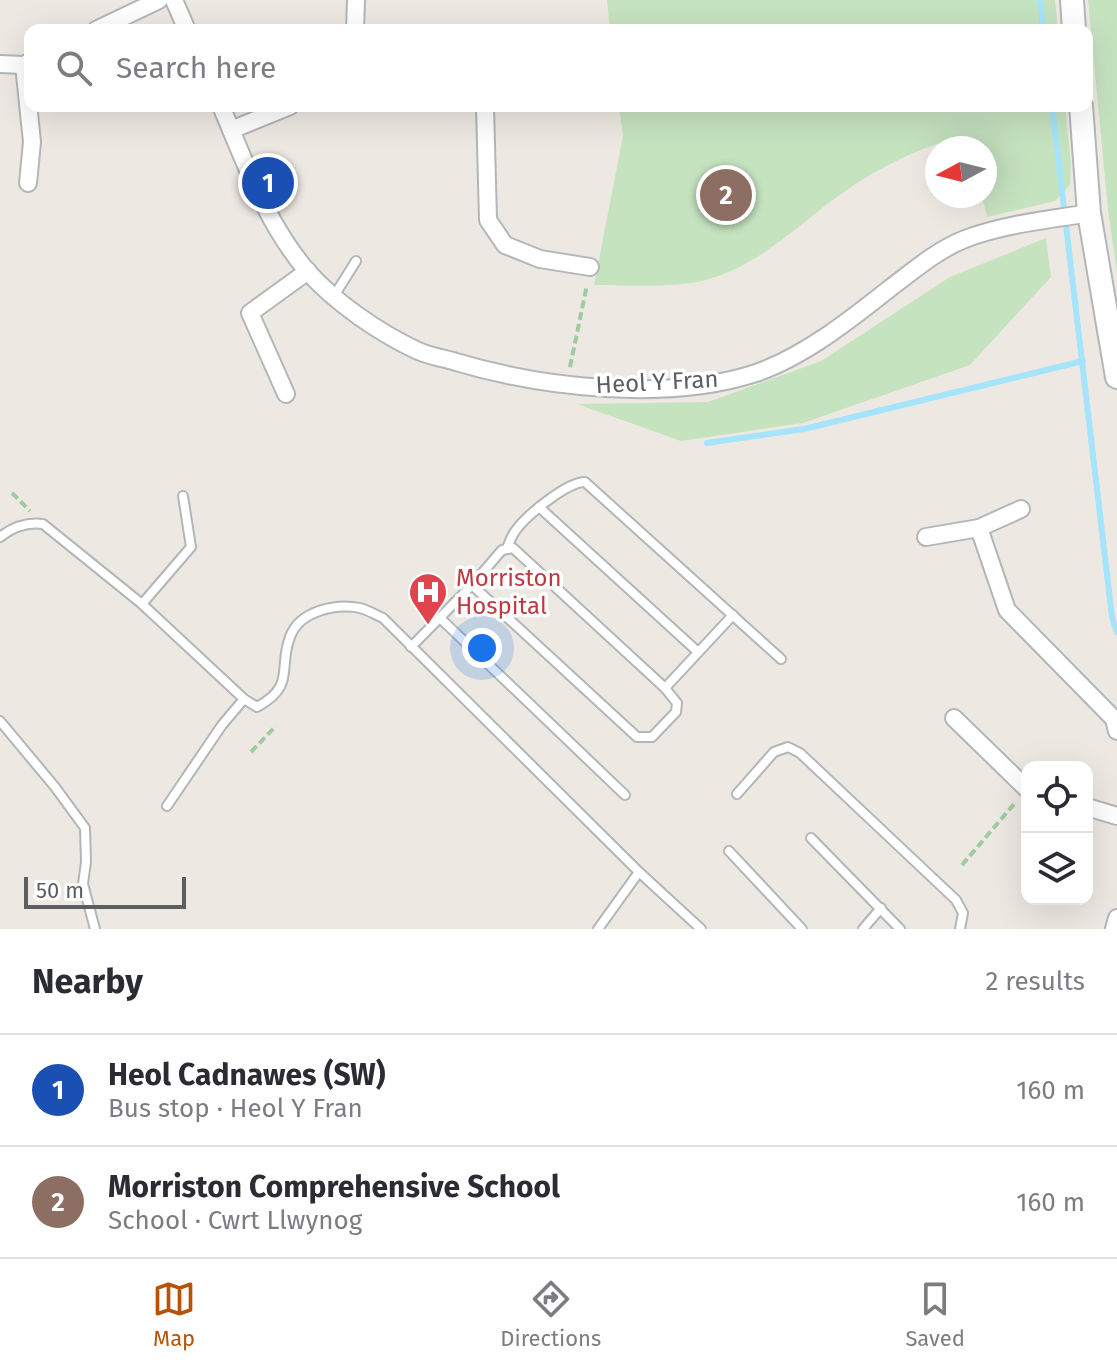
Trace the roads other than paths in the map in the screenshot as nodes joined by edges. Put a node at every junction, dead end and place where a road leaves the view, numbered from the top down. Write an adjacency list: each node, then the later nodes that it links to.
1 (159, 0): 5 (street)
2 (174, 0): 6 (street)
3 (356, 0): 7 (street)
4 (1072, 0): 8 (street)
5 (109, 24)
6 (184, 24)
7 (355, 24)
8 (1074, 24)
9 (24, 63): 10 (street)
10 (0, 64)
11 (30, 112): 17 (street)
12 (224, 112): 16 (street, Heol Y Fran)
13 (275, 112): 16 (street)
14 (485, 112): 20 (street)
15 (1081, 112): 18 (street)
16 (231, 130): 21 (street, Heol Y Fran)
17 (28, 183)
18 (1089, 213): 22 (street, Heol Y Fran); 23 (street)
19 (356, 261): 22 (lane)
20 (590, 267)
21 (308, 271): 22 (street, Heol Y Fran); 24 (street)
22 (334, 296)
23 (1117, 377)
24 (286, 394)
25 (183, 496): 33 (lane)
26 (539, 507): 31 (lane); 34 (lane); 37 (lane)
27 (1021, 509): 28 (street)
28 (979, 528): 30 (street); 43 (street)
29 (0, 537): 33 (lane)
30 (926, 537)
31 (507, 548): 32 (lane); 39 (lane)
32 (472, 585): 35 (lane); 39 (lane)
33 (142, 604): 40 (lane)
34 (733, 615): 37 (lane); 38 (lane)
35 (440, 618): 36 (lane); 46 (lane)
36 (411, 647): 40 (lane); 52 (lane)
37 (698, 652): 39 (lane)
38 (781, 659)
39 (665, 688)
40 (244, 699): 47 (lane)
41 (954, 718): 44 (street)
42 (0, 721): 55 (lane)
43 (1117, 731)
44 (1021, 783)
45 (737, 794): 61 (lane)
46 (625, 795)
47 (167, 806)
48 (1093, 809): 49 (street)
49 (1117, 816)
50 (811, 838): 53 (lane)
51 (729, 851): 58 (lane)
52 (639, 872): 56 (lane); 57 (lane)
53 (881, 908): 59 (lane); 60 (lane)
54 (1117, 918): 62 (street)
55 (95, 929)
56 (598, 929)
57 (701, 929)
58 (802, 929)
59 (863, 929)
60 (900, 929)
61 (960, 929)
62 (1114, 929)

